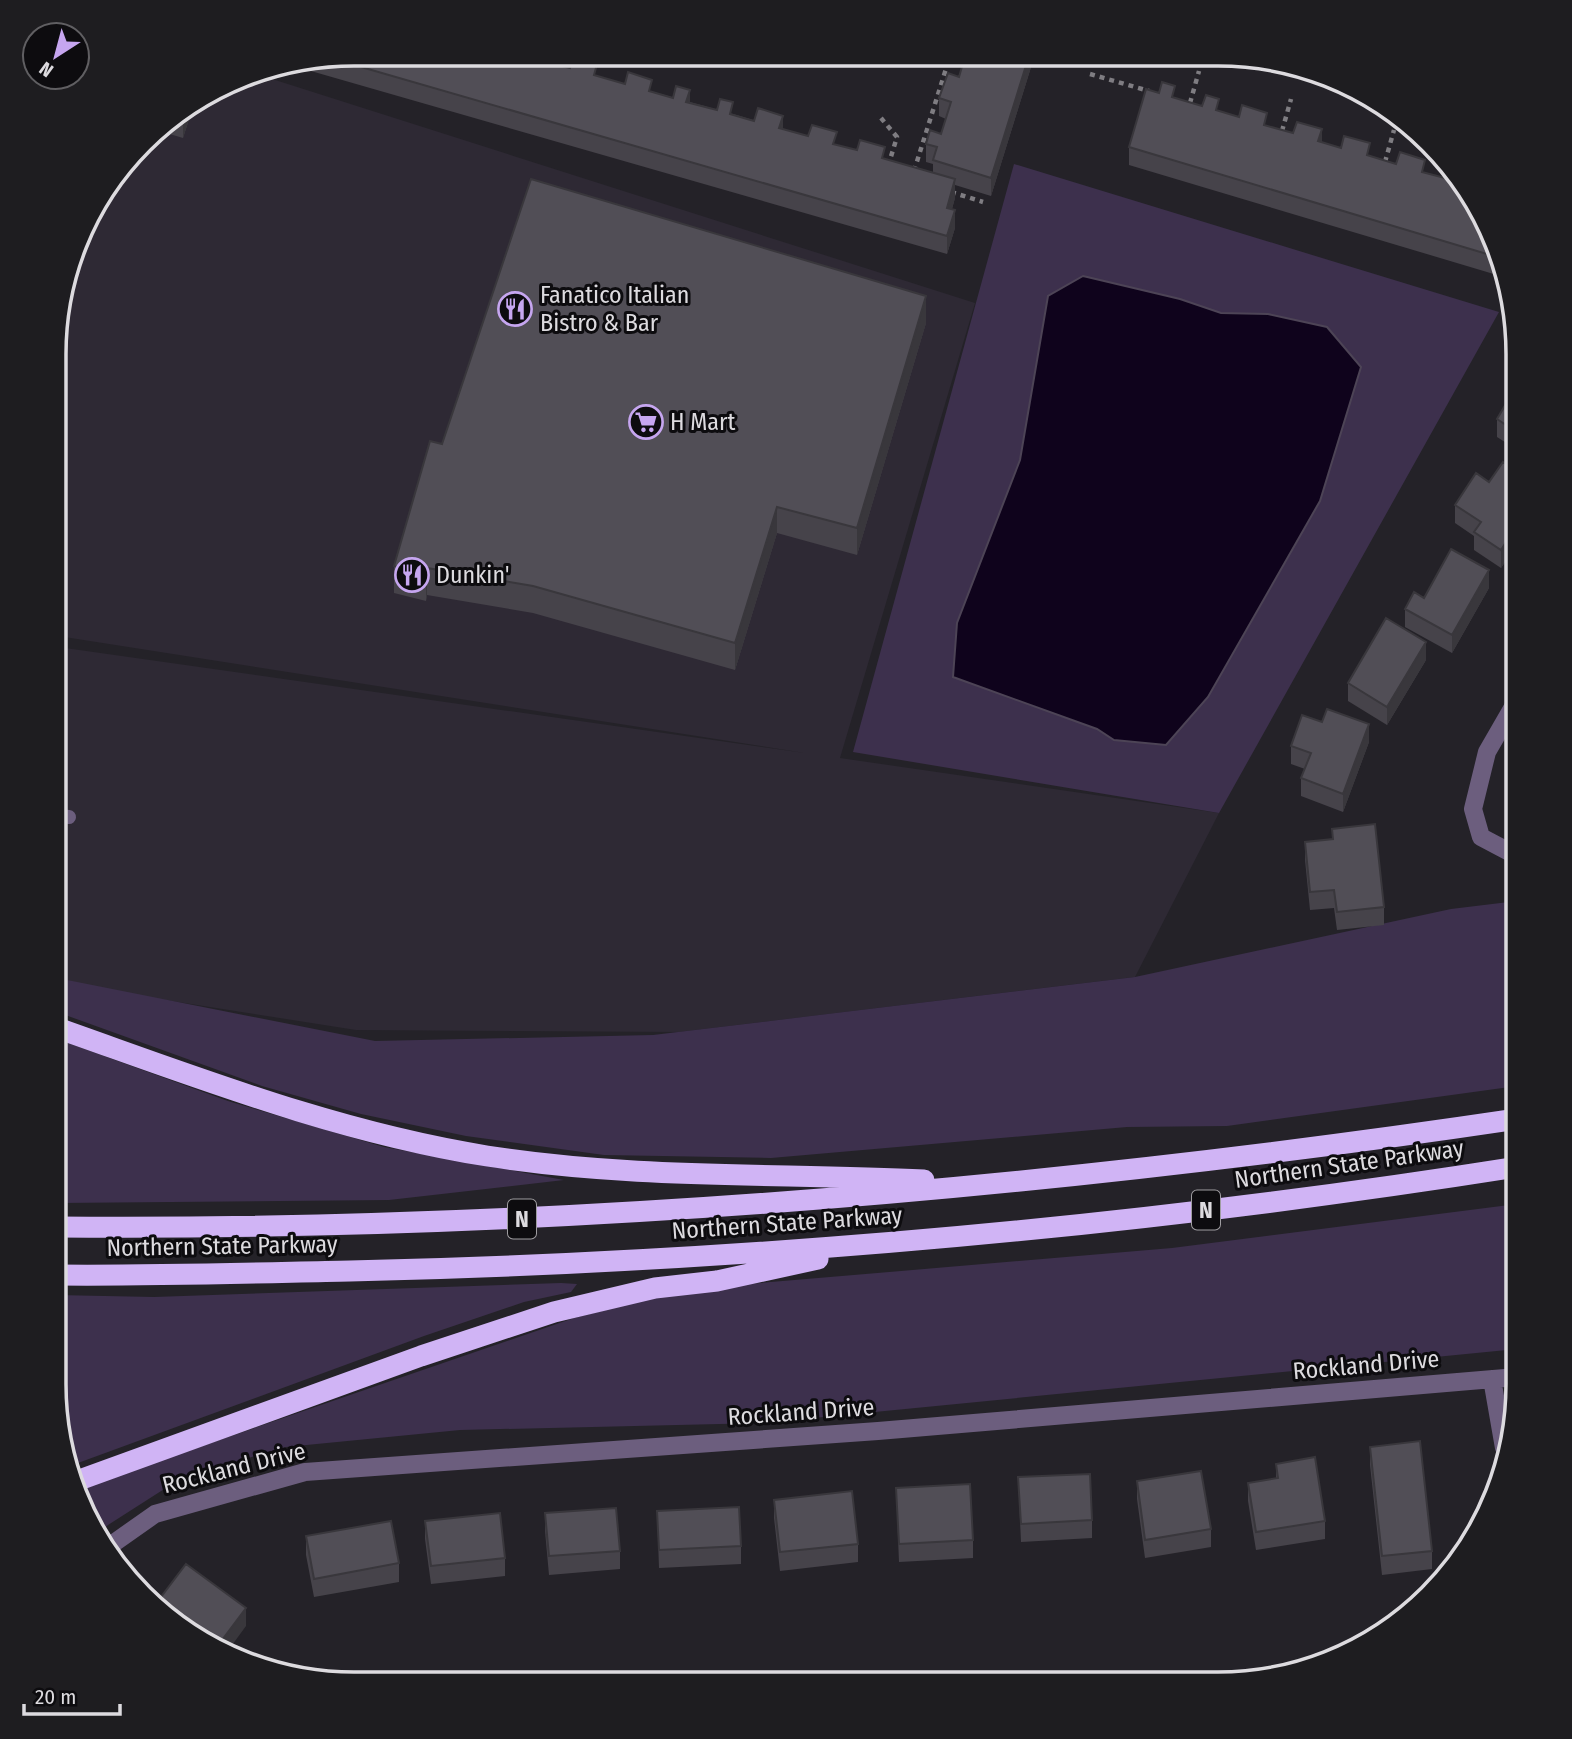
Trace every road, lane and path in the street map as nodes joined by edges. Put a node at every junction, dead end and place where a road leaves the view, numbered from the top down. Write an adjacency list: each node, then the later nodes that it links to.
1 (947, 66): 19 (path)
2 (1199, 71): 7 (path)
3 (1090, 75): 4 (path)
4 (1156, 93)
5 (1292, 99): 12 (path)
6 (1178, 100): 7 (path)
7 (1190, 103): 8 (path)
8 (1202, 107)
9 (881, 118): 17 (path)
10 (1272, 128): 12 (path)
11 (1394, 130): 16 (path)
12 (1282, 131): 13 (path)
13 (1295, 135)
14 (1372, 158): 16 (path)
15 (876, 160): 17 (path)
16 (1385, 162): 18 (path)
17 (888, 164): 19 (path)
18 (1395, 164)
19 (914, 172): 20 (path)
20 (924, 180)
21 (946, 191): 22 (path)
22 (983, 202)
23 (1506, 719): 24 (street)
24 (1506, 850)
25 (66, 1031): 28 (highway)
26 (1506, 1121): 28 (highway, Northern State Parkway / N)
27 (1506, 1169): 30 (highway, Northern State Parkway / N)
28 (986, 1183): 29 (highway, Northern State Parkway / N)
29 (66, 1227)
30 (895, 1242): 31 (highway, Northern State Parkway / N); 35 (highway)
31 (66, 1275)
32 (1506, 1378): 33 (street, Rockland Drive)
33 (1492, 1379): 34 (street); 36 (street, Rockland Drive)
34 (1501, 1433)
35 (83, 1479)
36 (114, 1543)

